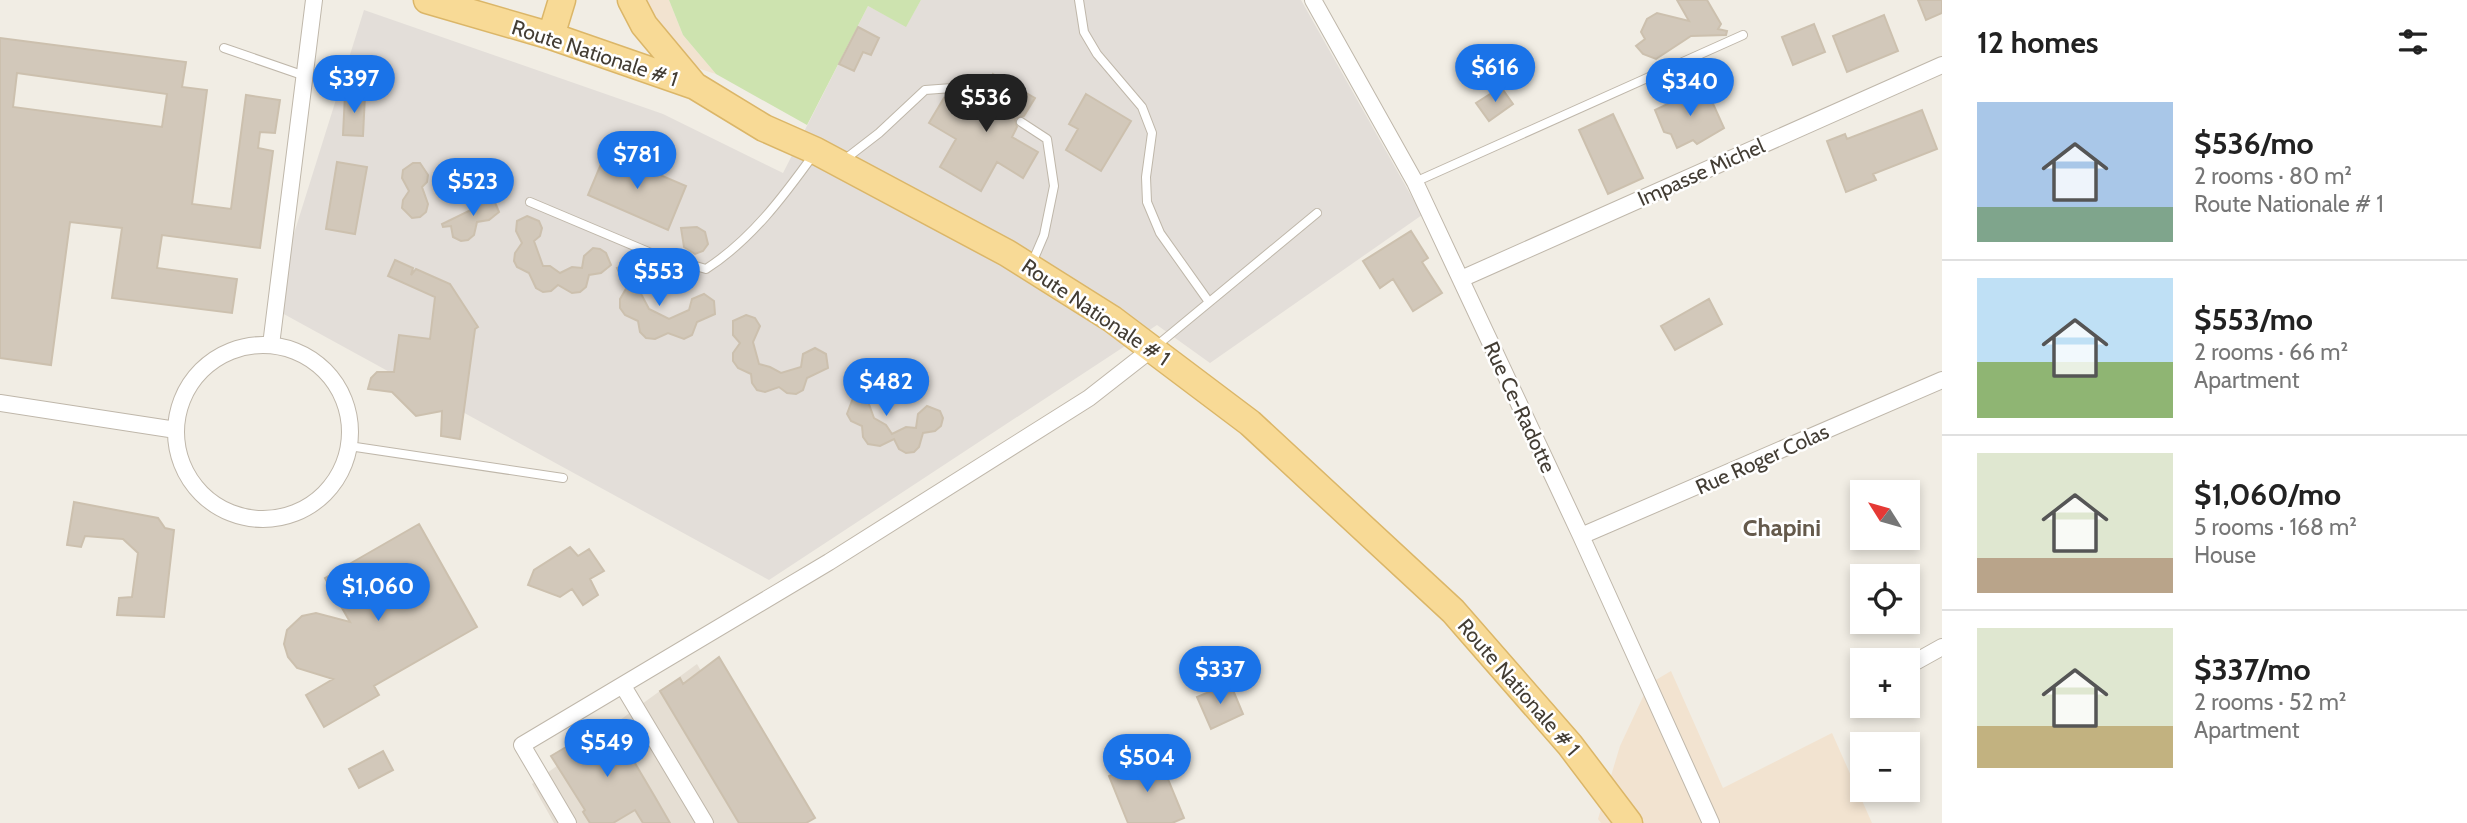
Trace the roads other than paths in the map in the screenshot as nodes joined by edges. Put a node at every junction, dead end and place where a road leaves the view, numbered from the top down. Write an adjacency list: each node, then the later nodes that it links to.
1 (314, 0): 11 (street)
2 (427, 0): 8 (main road, Route Nationale # 1)
3 (562, 0): 8 (main road)
4 (631, 0): 12 (main road)
5 (1079, 0): 21 (lane)
6 (1312, 0): 16 (street, Rue Ce-Radotte)
7 (1742, 35): 16 (lane)
8 (551, 36): 12 (main road, Route Nationale # 1)
9 (225, 48): 11 (lane)
10 (1942, 65): 20 (street, Impasse Michel)
11 (305, 76): 22 (street)
12 (695, 86): 15 (main road, Route Nationale # 1)
13 (981, 96): 15 (lane)
14 (1021, 122): 19 (lane)
15 (827, 158): 17 (lane); 19 (main road, Route Nationale # 1)
16 (1415, 182): 20 (street, Rue Ce-Radotte)
17 (530, 202)
18 (1317, 213): 21 (lane)
19 (1030, 269): 23 (main road, Route Nationale # 1)
20 (1461, 279): 29 (street, Rue Ce-Radotte)
21 (1209, 302): 23 (lane)
22 (271, 345): 26 (street); 27 (street)
23 (1153, 348): 32 (street); 35 (main road, Route Nationale # 1)
24 (1942, 380): 29 (street, Rue Roger Colas)
25 (0, 403): 26 (street)
26 (176, 430): 27 (street)
27 (349, 446): 28 (lane)
28 (562, 478)
29 (1581, 536): 36 (street, Rue Ce-Radotte)
30 (1942, 648): 31 (street)
31 (1920, 660)
32 (623, 686): 33 (street); 34 (street)
33 (568, 823)
34 (705, 823)
35 (1629, 823)
36 (1711, 823)

